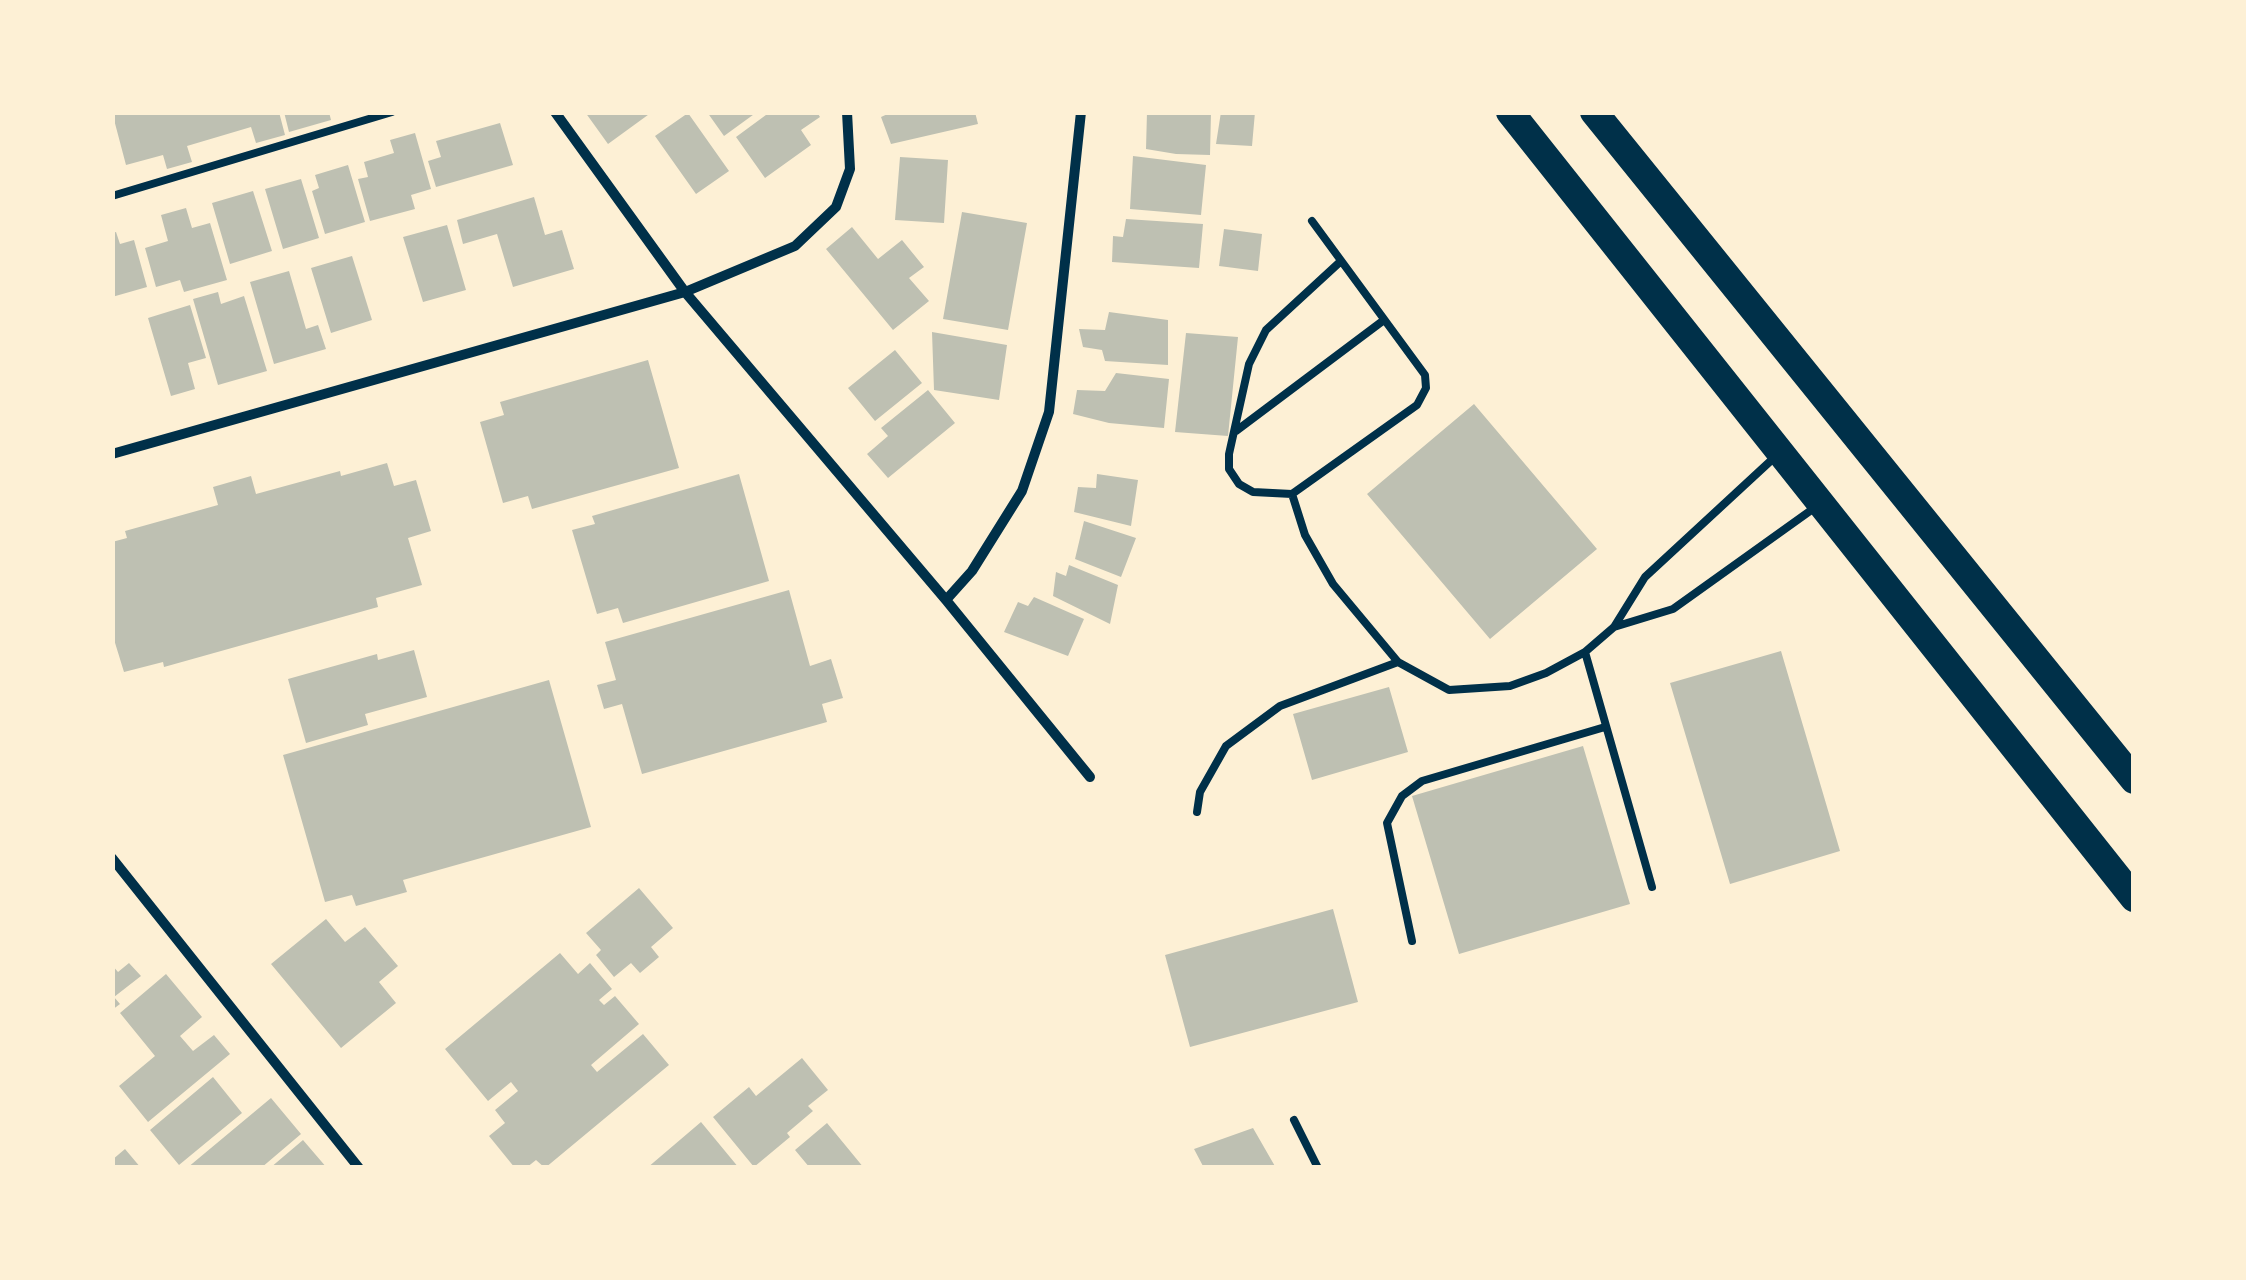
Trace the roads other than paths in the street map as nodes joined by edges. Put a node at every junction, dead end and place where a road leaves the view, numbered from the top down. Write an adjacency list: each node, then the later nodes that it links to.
1 (392, 112): 7 (lane)
2 (555, 112): 10 (street)
3 (847, 112): 10 (street)
4 (1080, 112): 17 (street)
5 (1510, 112): 13 (highway)
6 (1594, 112): 23 (highway)
7 (112, 196)
8 (1312, 221): 9 (lane)
9 (1341, 262): 11 (lane); 12 (lane)
10 (685, 292): 14 (street); 17 (street)
11 (1384, 320): 12 (lane); 15 (lane)
12 (1235, 432): 15 (lane)
13 (1780, 452): 16 (highway); 18 (lane)
14 (112, 454)
15 (1292, 494): 20 (lane)
16 (1821, 504): 18 (lane); 27 (highway)
17 (946, 600): 22 (street)
18 (1614, 626): 19 (lane)
19 (1585, 652): 20 (lane); 21 (lane)
20 (1398, 662): 24 (lane)
21 (1605, 727): 26 (lane); 28 (lane)
22 (1090, 778)
23 (2134, 780)
24 (1197, 812)
25 (112, 858): 30 (street)
26 (1652, 888)
27 (2134, 898)
28 (1412, 941)
29 (1294, 1120): 31 (lane)
30 (360, 1168)
31 (1318, 1168)

